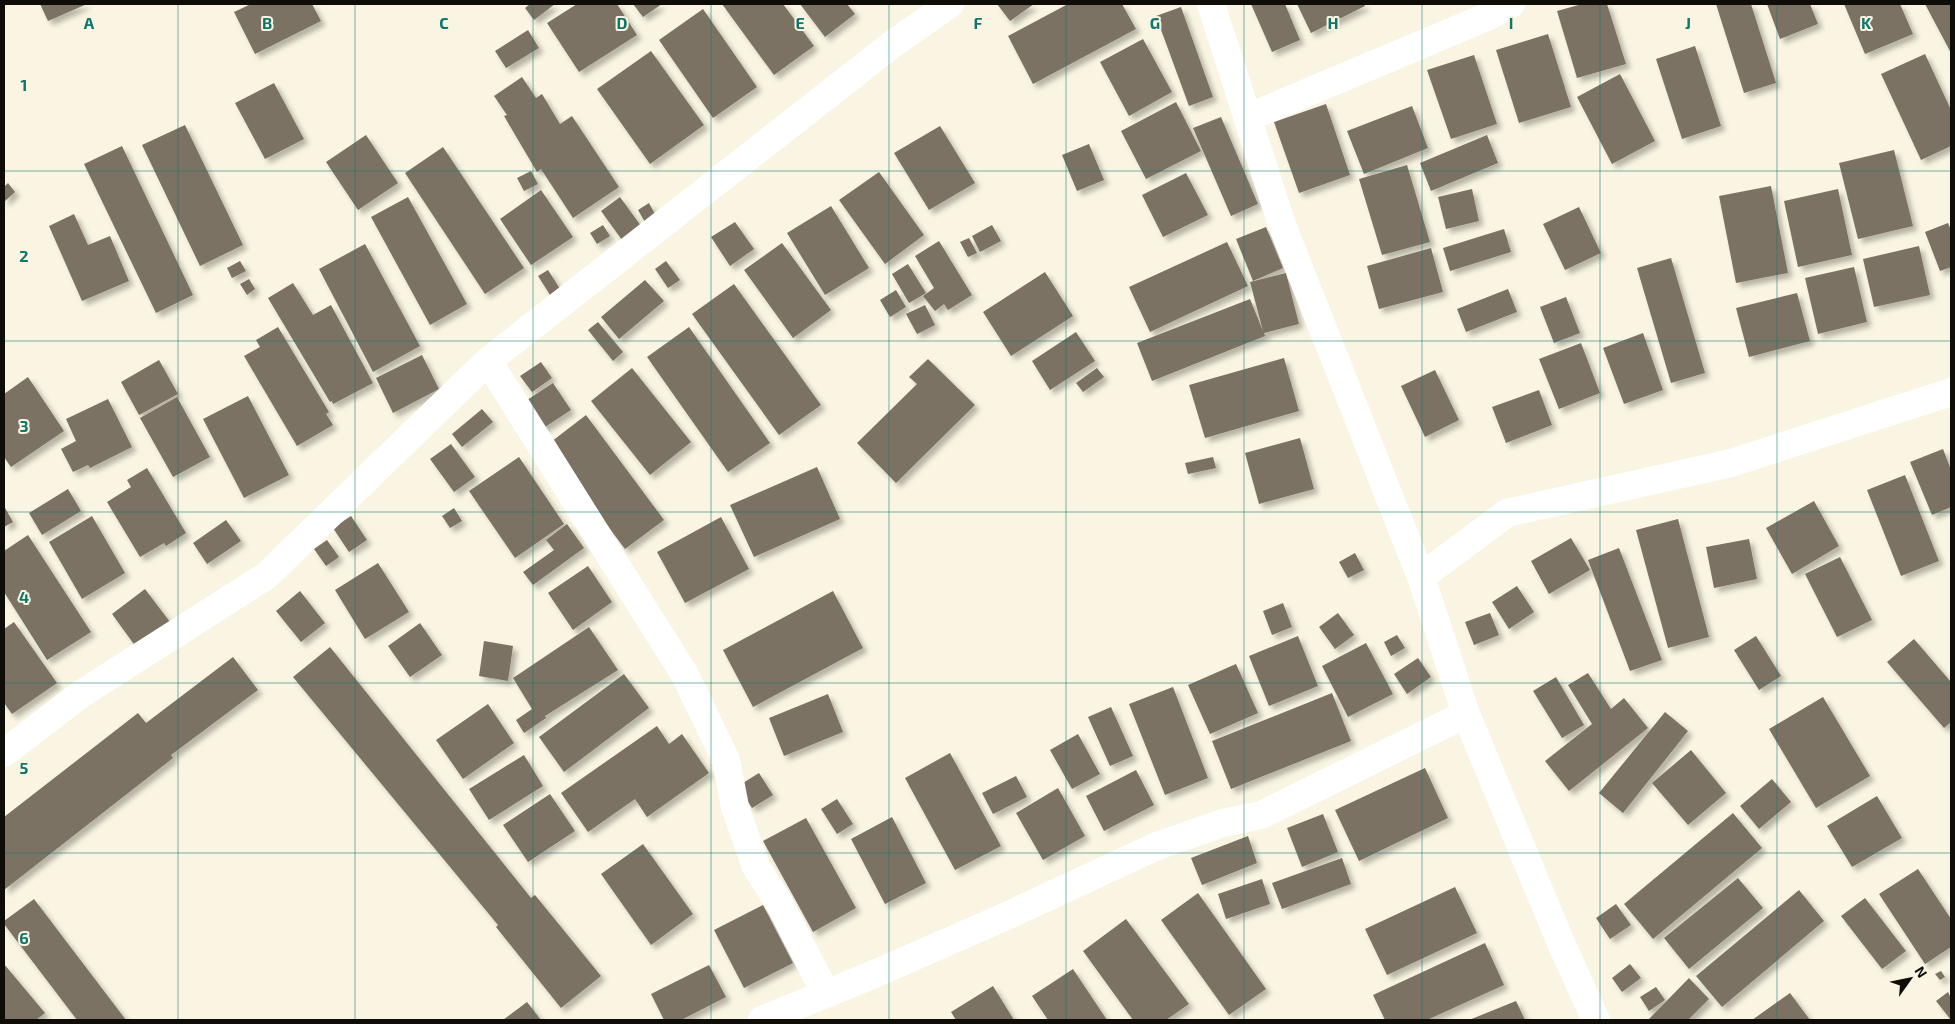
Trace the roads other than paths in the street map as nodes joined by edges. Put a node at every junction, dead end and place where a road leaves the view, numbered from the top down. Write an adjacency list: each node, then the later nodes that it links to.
1 (950, 4): 5 (street)
2 (1211, 4): 4 (street)
3 (1512, 4): 4 (street)
4 (1247, 118): 7 (street)
5 (488, 361): 9 (street); 10 (street)
6 (1951, 392): 7 (street)
7 (1421, 577): 8 (street)
8 (1466, 714): 10 (street); 12 (street)
9 (4, 753)
10 (826, 994): 11 (street)
11 (762, 1020)
12 (1596, 1020)

